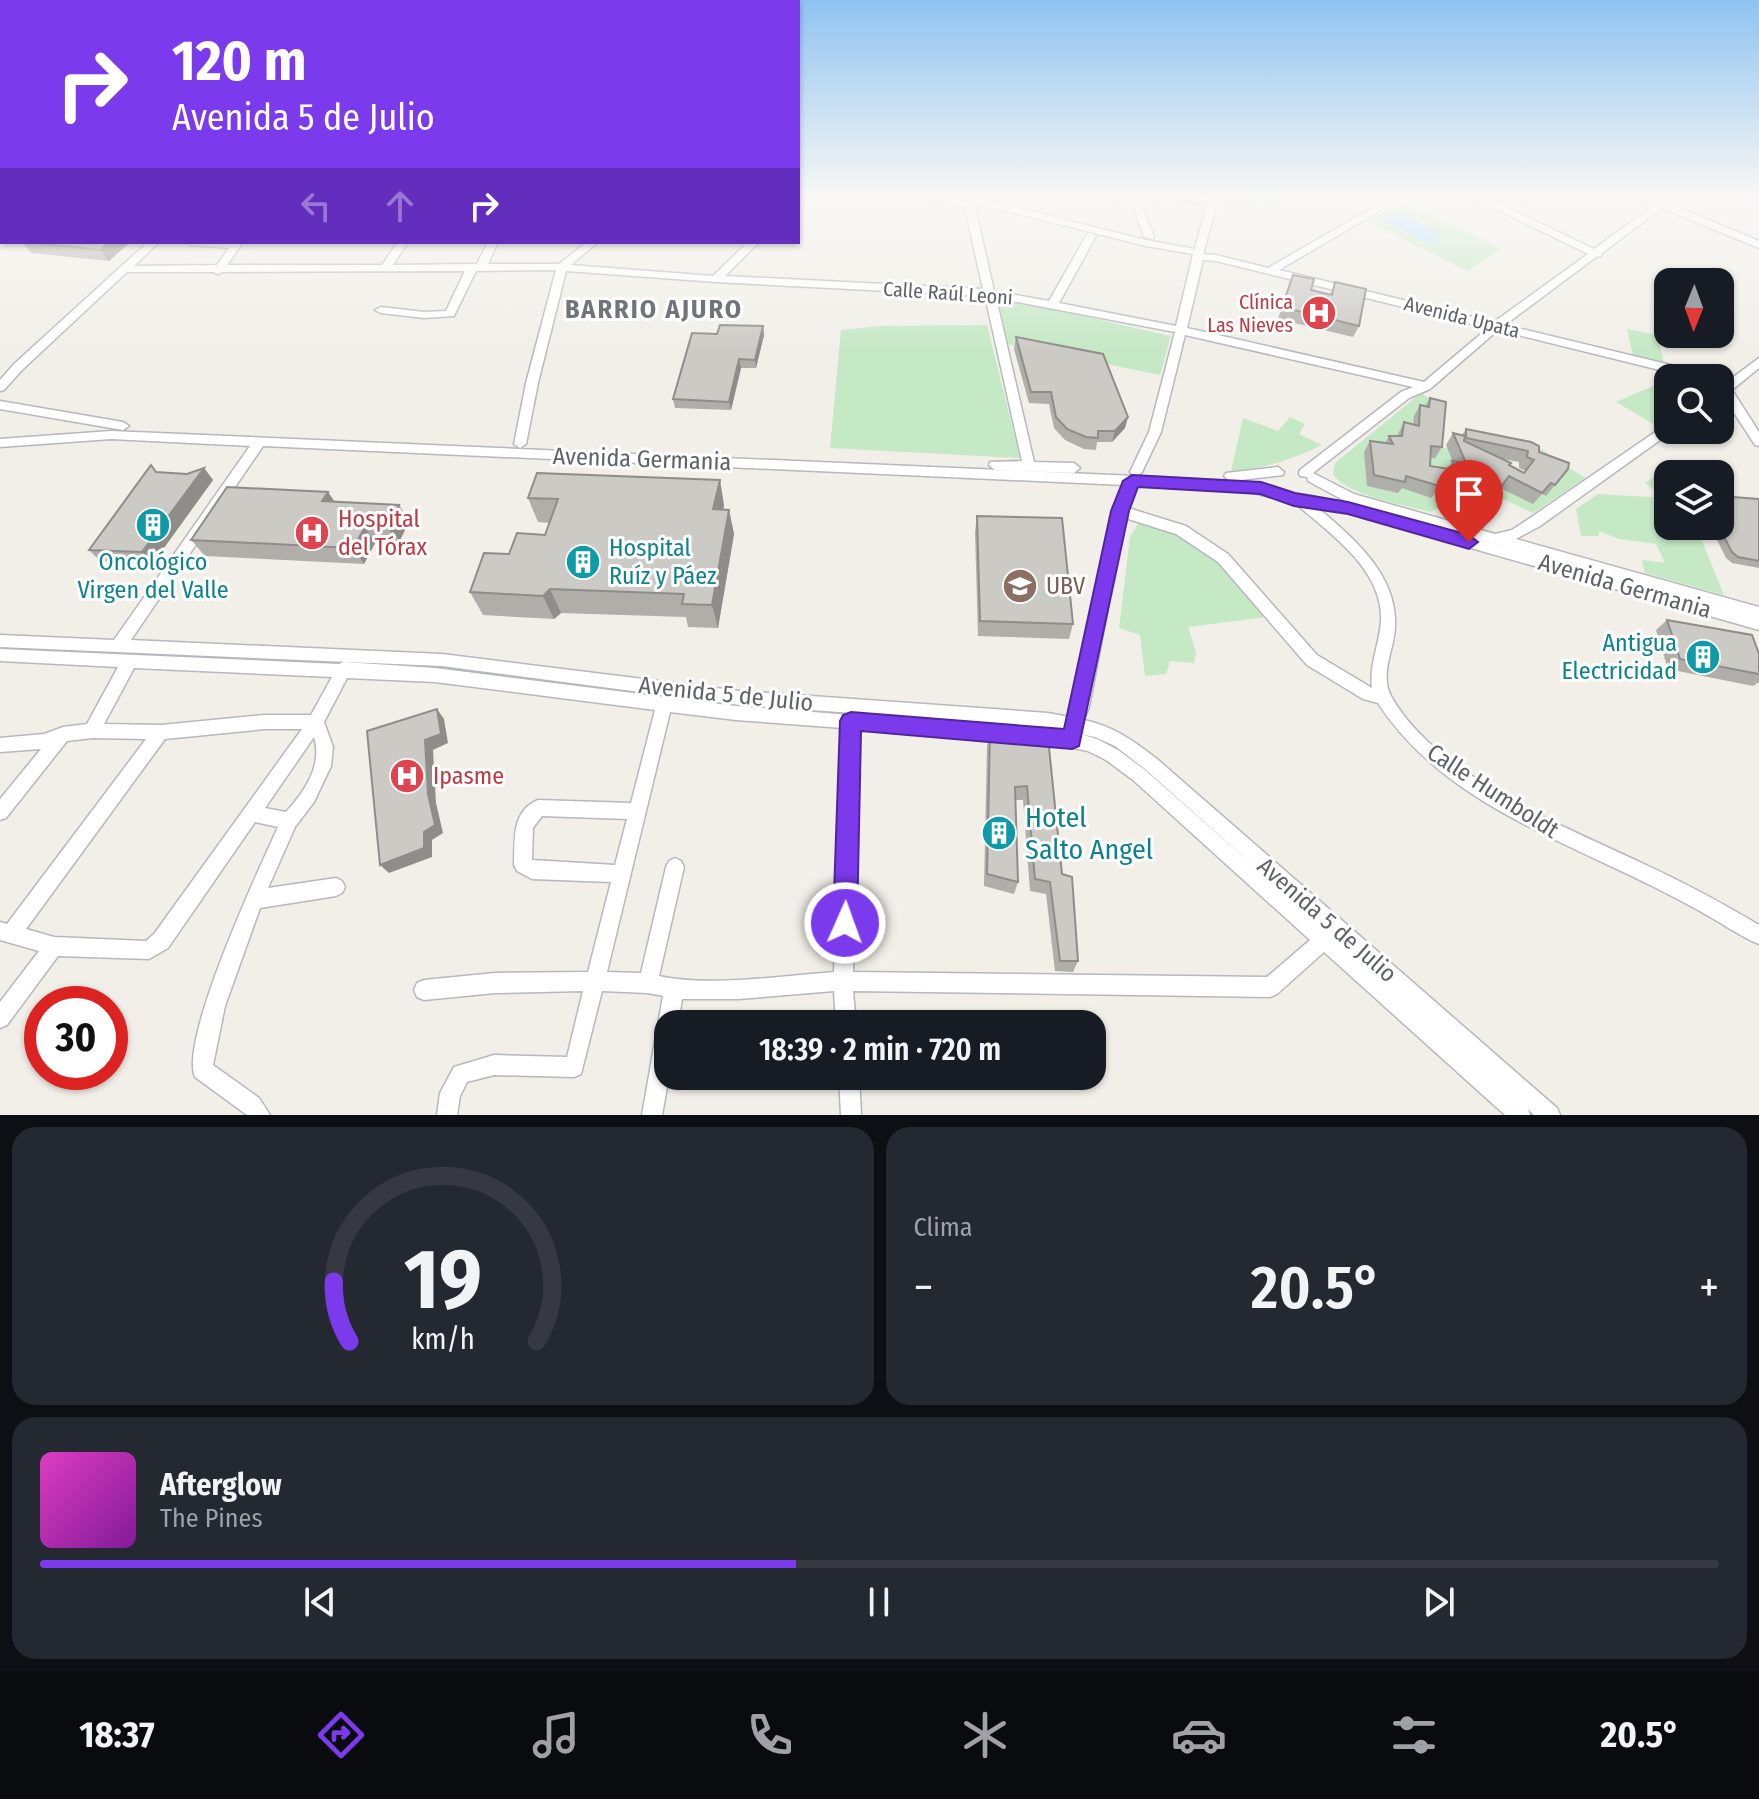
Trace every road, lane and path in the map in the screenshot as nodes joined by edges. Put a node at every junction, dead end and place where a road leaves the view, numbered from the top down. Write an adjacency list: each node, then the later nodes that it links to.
1 (136, 248): 32 (street)
2 (148, 248): 21 (street)
3 (234, 248): 22 (street)
4 (399, 248): 19 (street)
5 (489, 248): 20 (street)
6 (586, 248): 18 (street)
7 (748, 248): 24 (street)
8 (976, 248): 25 (street)
9 (1085, 248): 26 (street)
10 (1173, 248): 16 (street)
11 (1183, 248): 16 (street)
12 (1200, 248): 16 (street)
13 (1310, 248): 23 (street)
14 (1584, 248): 17 (street)
15 (1605, 248): 17 (street)
16 (1199, 253): 23 (street, Avenida Upata); 29 (street)
17 (1597, 254): 28 (street)
18 (562, 267): 20 (street, Calle Raúl Leoni); 24 (street, Calle Raúl Leoni); 42 (street)
19 (385, 268): 20 (street, Calle Raúl Leoni); 22 (street, Calle Raúl Leoni)
20 (476, 268): 27 (street)
21 (125, 269): 22 (street, Calle Raúl Leoni); 35 (street)
22 (218, 271)
23 (1270, 271): 28 (street, Avenida Upata)
24 (716, 279): 25 (street, Calle Raúl Leoni)
25 (988, 293): 26 (street, Calle Raúl Leoni); 43 (street)
26 (1053, 304): 29 (street, Calle Raúl Leoni)
27 (381, 310)
28 (1498, 325): 31 (street, Avenida Upata); 34 (street)
29 (1181, 330): 34 (street, Calle Raúl Leoni); 46 (street)
30 (1759, 362): 33 (street)
31 (1654, 364)
32 (0, 370)
33 (1734, 380)
34 (1426, 386): 45 (street)
35 (0, 387)
36 (1734, 403): 40 (street)
37 (0, 405): 42 (street, Avenida Germania)
38 (1654, 439): 50 (street)
39 (259, 442): 41 (street, Avenida Germania); 46 (street, Avenida Germania); 56 (street)
40 (1759, 442)
41 (0, 443)
42 (520, 444): 43 (street, Avenida Germania)
43 (1029, 466): 46 (street, Avenida Germania)
44 (1278, 472): 45 (street); 46 (street, Avenida Germania); 47 (street)
45 (1309, 475): 48 (street); 51 (street, Avenida Germania)
46 (1134, 476): 47 (street, Avenida Germania); 49 (street)
47 (1283, 495): 48 (street)
48 (1303, 500): 54 (street, Avenida Germania); 60 (street)
49 (1120, 511): 60 (street); 65 (street)
50 (1535, 522): 51 (street); 52 (street)
51 (1492, 538): 52 (street, Avenida Germania)
52 (1539, 551): 53 (street, Avenida Germania)
53 (1759, 613)
54 (1759, 624)
55 (0, 641): 56 (street, Avenida 5 de Julio)
56 (119, 645): 65 (street, Avenida 5 de Julio)
57 (0, 655): 58 (street, Avenida 5 de Julio)
58 (130, 660): 59 (street, Avenida 5 de Julio); 64 (street)
59 (344, 669): 61 (street, Avenida 5 de Julio); 63 (street)
60 (1382, 697): 78 (street, Calle Humboldt)
61 (664, 704): 62 (street, Avenida 5 de Julio); 69 (street)
62 (851, 721): 65 (street, Avenida 5 de Julio); 82 (street)
63 (316, 722): 66 (street); 71 (street); 72 (street)
64 (92, 731): 66 (street); 67 (street)
65 (1073, 731): 79 (street, Avenida 5 de Julio); 94 (street, Avenida 5 de Julio)
66 (161, 732): 77 (street)
67 (63, 734): 68 (street); 70 (street)
68 (0, 745)
69 (636, 811): 74 (street); 74 (street)
70 (0, 812)
71 (252, 813): 72 (street); 80 (street)
72 (289, 821): 76 (street)
73 (675, 867): 83 (street)
74 (623, 874): 81 (street)
75 (336, 887): 76 (street)
76 (257, 899): 89 (street)
77 (6, 932): 80 (street)
78 (1759, 935)
79 (1323, 941): 82 (street); 93 (street, Avenida 5 de Julio)
80 (54, 946): 87 (street)
81 (595, 981): 83 (street); 85 (street); 90 (street)
82 (843, 981): 84 (street); 86 (street)
83 (648, 983): 84 (street)
84 (674, 989): 91 (street)
85 (424, 990)
86 (845, 1010)
87 (0, 1018)
88 (850, 1090): 92 (street)
89 (260, 1115)
90 (447, 1115)
91 (652, 1115)
92 (851, 1115)
93 (1520, 1115)
94 (1550, 1115)

